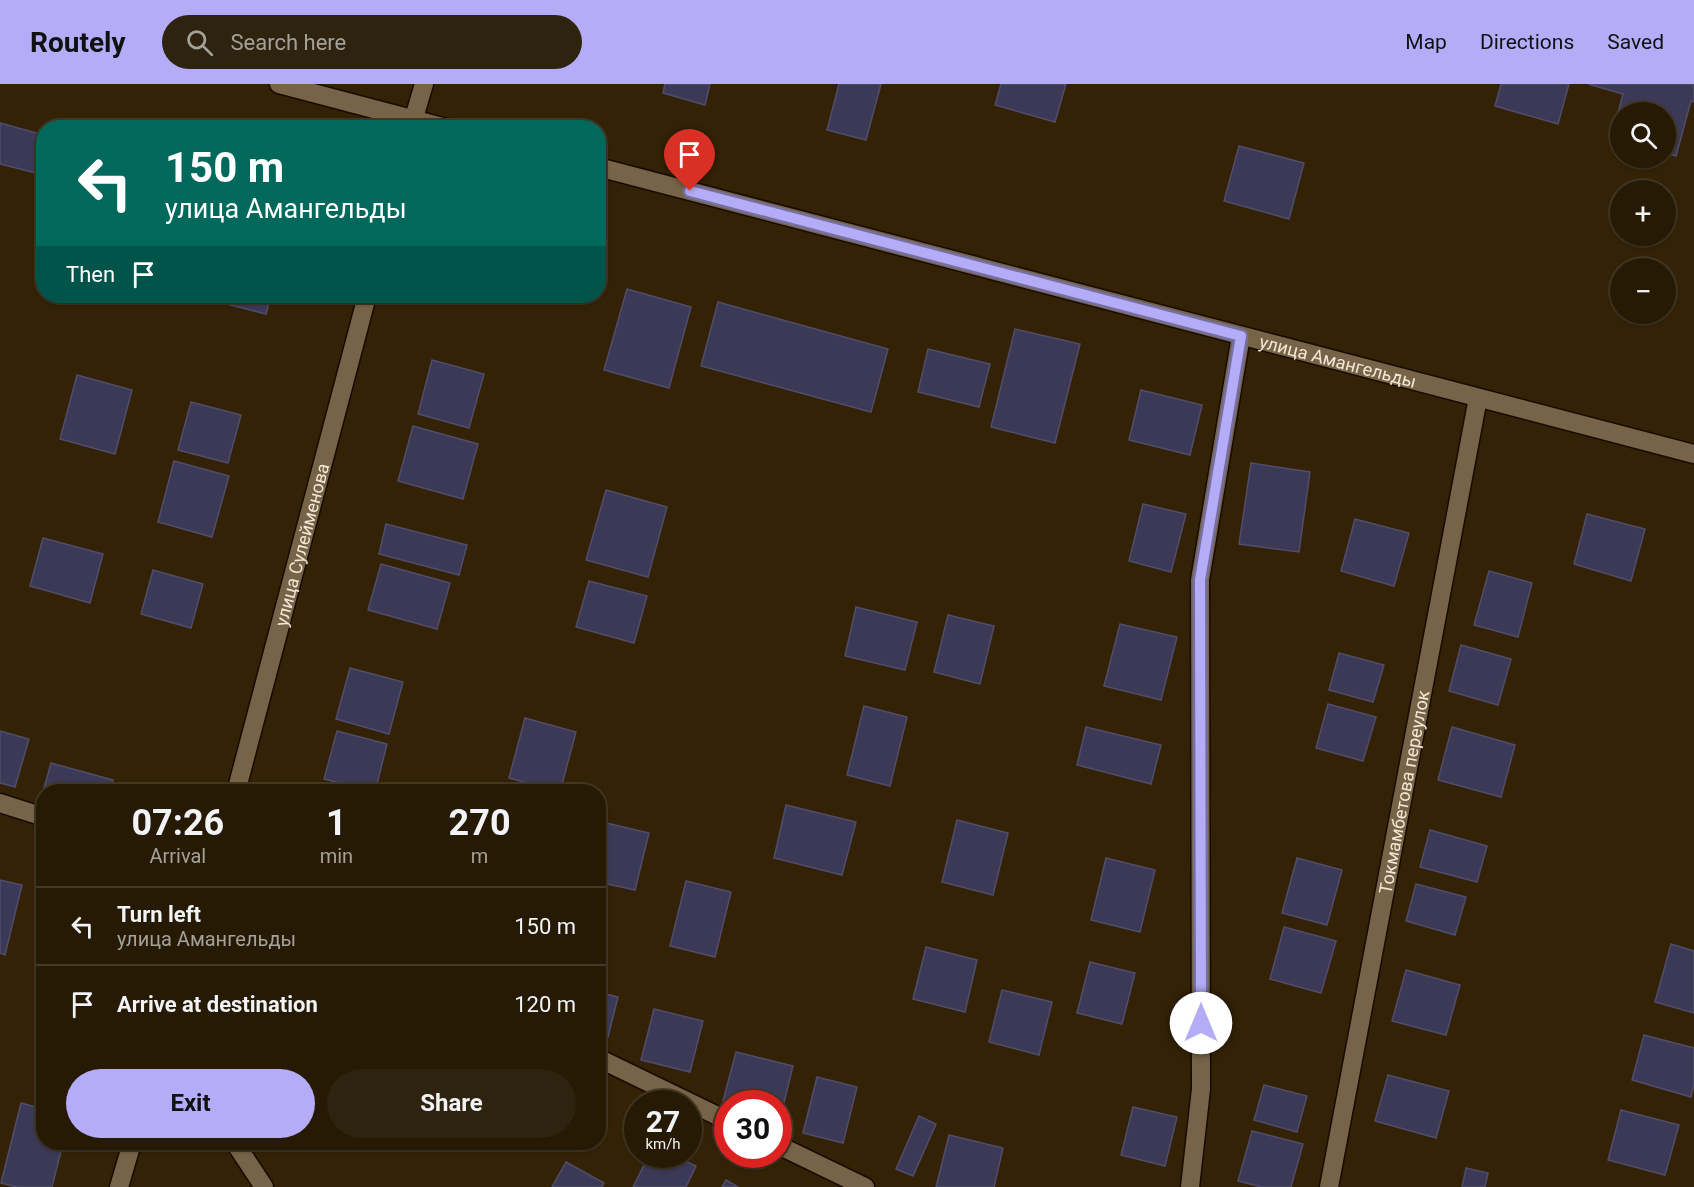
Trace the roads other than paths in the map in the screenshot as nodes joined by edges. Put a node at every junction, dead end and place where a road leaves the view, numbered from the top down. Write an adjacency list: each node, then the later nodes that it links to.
1 (279, 84): 3 (street)
2 (424, 84): 4 (street)
3 (402, 120)
4 (413, 120)
5 (606, 169): 7 (street, улица Амангельды)
6 (365, 303): 10 (street, улица Сулейменова)
7 (1241, 336): 8 (street, улица Амангельды); 21 (street)
8 (1478, 398): 9 (street, улица Амангельды); 22 (street, Токмамбетова переулок)
9 (1694, 454)
10 (238, 784)
11 (0, 803): 12 (street)
12 (36, 814)
13 (606, 1062): 14 (street)
14 (714, 1114)
15 (130, 1150): 18 (street)
16 (240, 1150): 19 (street)
17 (792, 1152): 20 (street)
18 (118, 1187)
19 (264, 1187)
20 (865, 1187)
21 (1190, 1187)
22 (1329, 1187)

